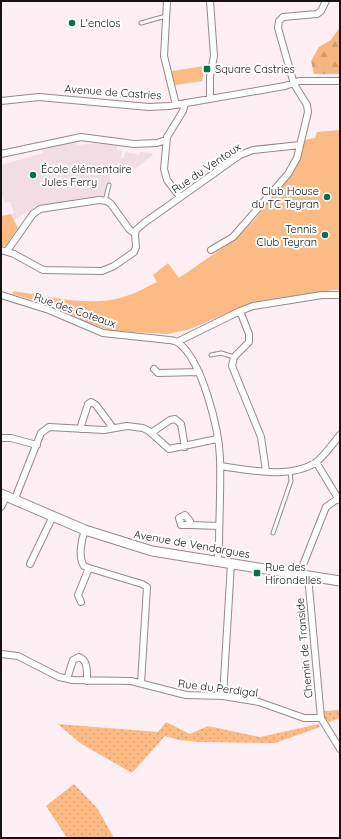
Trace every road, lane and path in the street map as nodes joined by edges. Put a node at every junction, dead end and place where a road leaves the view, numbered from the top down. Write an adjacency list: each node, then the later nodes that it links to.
1 (167, 1): 4 (street)
2 (210, 1): 8 (street)
3 (326, 1): 7 (street)
4 (166, 16): 5 (lane); 11 (street)
5 (141, 24)
6 (340, 81): 7 (street, Avenue de Castries)
7 (294, 84): 8 (street, Avenue de Castries); 13 (street)
8 (210, 99): 10 (street, Avenue de Castries)
9 (1, 101): 11 (street, Avenue de Castries)
10 (185, 104): 11 (street, Avenue de Castries); 12 (street)
11 (176, 105)
12 (166, 140): 14 (street); 16 (street)
13 (300, 145): 16 (street, Rue du Ventoux); 20 (street)
14 (1, 154)
15 (109, 185): 17 (lane)
16 (180, 197): 18 (street, Rue du Ventoux)
17 (105, 201): 18 (street); 19 (street)
18 (135, 234): 19 (street)
19 (4, 250)
20 (211, 250)
21 (1, 295): 24 (street, Rue des Coteaux)
22 (340, 295): 23 (street)
23 (240, 311): 24 (street); 26 (street)
24 (177, 342): 28 (street)
25 (211, 355): 26 (lane)
26 (234, 357): 39 (street)
27 (154, 369): 28 (street)
28 (199, 372): 34 (street)
29 (113, 428): 30 (street); 30 (street); 31 (street)
30 (80, 429): 35 (street)
31 (151, 433): 36 (street); 36 (street)
32 (340, 435): 37 (street)
33 (1, 438): 35 (street)
34 (218, 439): 36 (street); 38 (street)
35 (37, 445): 41 (street)
36 (185, 446)
37 (316, 462): 40 (street); 42 (street)
38 (220, 466): 39 (street); 46 (street)
39 (266, 471): 40 (street)
40 (290, 471): 48 (lane)
41 (7, 497): 43 (street); 44 (street, Avenue de Vendargues)
42 (339, 498): 53 (street)
43 (1, 507)
44 (52, 518): 47 (street, Avenue de Vendargues); 50 (street)
45 (191, 525): 46 (street)
46 (219, 526): 49 (street)
47 (85, 530): 49 (street, Avenue de Vendargues); 52 (street)
48 (273, 533)
49 (217, 562): 51 (street, Avenue de Vendargues)
50 (30, 564)
51 (231, 564): 53 (street, Avenue de Vendargues); 60 (street)
52 (88, 568): 55 (street); 59 (street)
53 (304, 575): 54 (street, Avenue de Vendargues); 61 (street, Chemin de Transide)
54 (340, 581)
55 (81, 602)
56 (1, 654): 57 (street, Rue du Perdigal)
57 (67, 679): 58 (street, Rue du Perdigal); 58 (street)
58 (87, 681): 59 (street, Rue du Perdigal)
59 (141, 683): 60 (street, Rue du Perdigal)
60 (223, 696): 61 (street, Rue du Perdigal)
61 (321, 718): 62 (street)
62 (340, 750)

